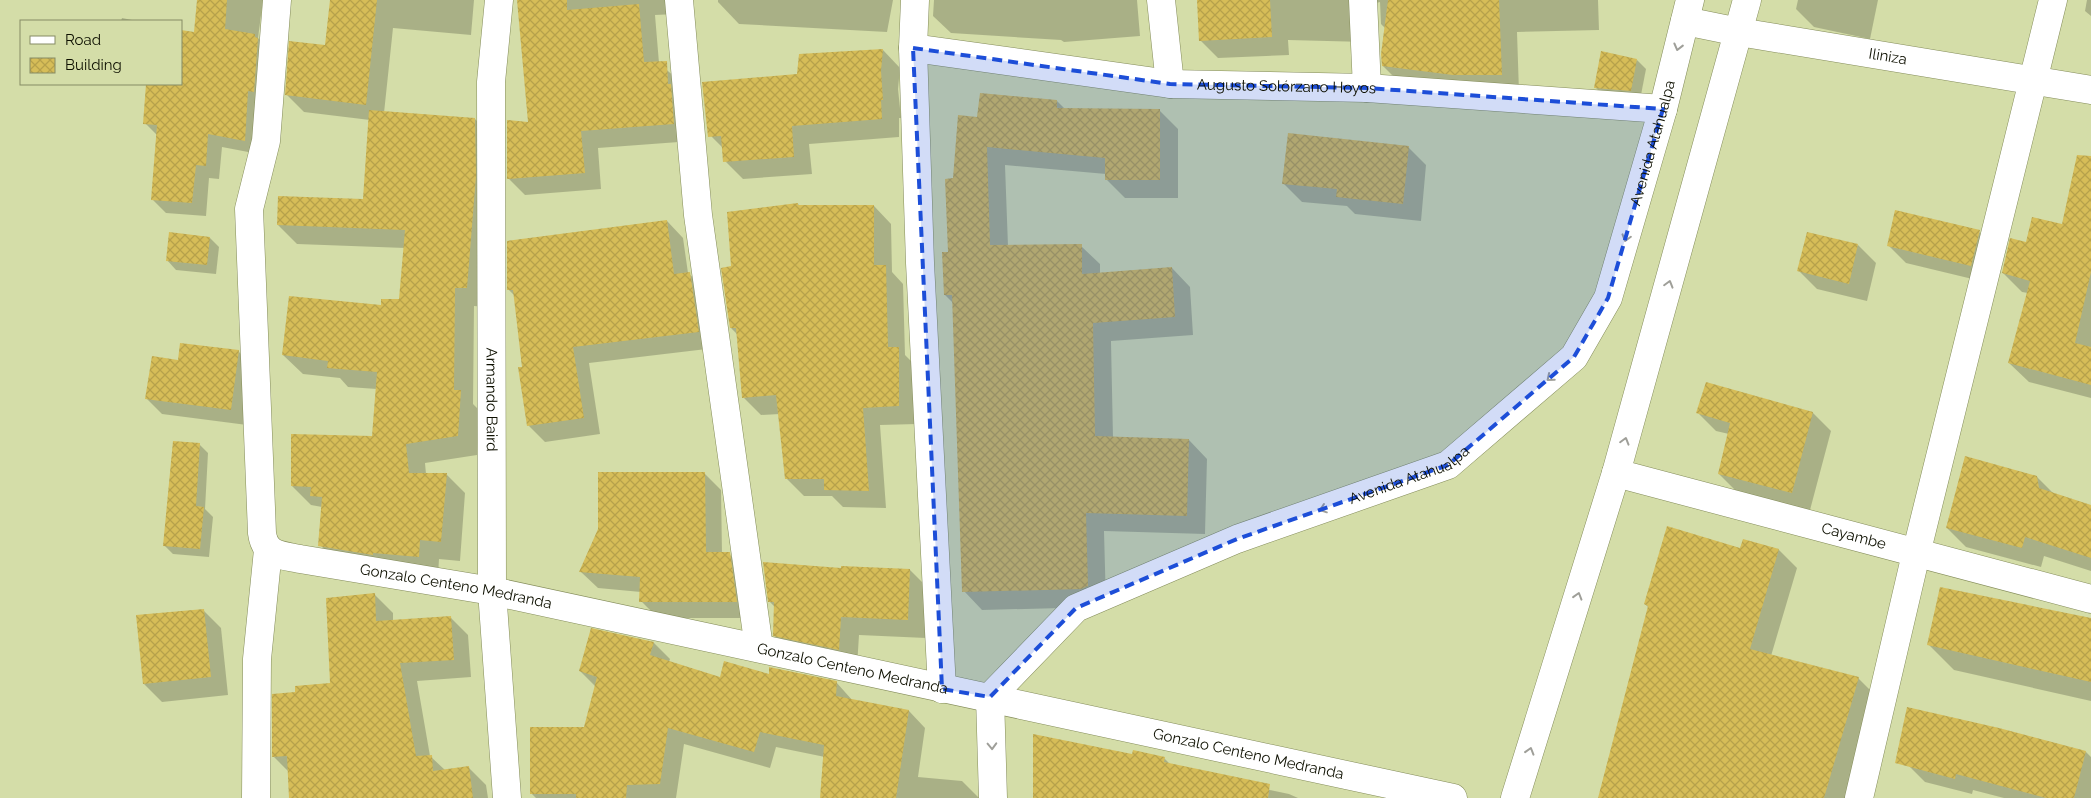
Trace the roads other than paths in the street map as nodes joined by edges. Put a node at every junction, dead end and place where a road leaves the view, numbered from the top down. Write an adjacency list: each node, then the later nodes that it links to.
1 (277, 0): 18 (main road)
2 (498, 0): 20 (main road, Armando Baird)
3 (679, 0): 22 (main road)
4 (914, 0): 11 (main road)
5 (1161, 0): 13 (main road)
6 (1363, 0): 14 (main road)
7 (1747, 0): 10 (main road)
8 (2053, 0): 12 (main road)
9 (1687, 10): 10 (main road, Iliniza); 16 (main road, Avenida Atahualpa, one-way to 16)
10 (1739, 32): 12 (main road, Iliniza); 17 (main road, one-way to 10)
11 (913, 48): 13 (main road, Augusto Solórzano Hoyos); 23 (main road)
12 (2032, 80): 15 (main road, Iliniza); 19 (main road)
13 (1170, 84): 14 (main road, Augusto Solórzano Hoyos)
14 (1367, 88): 16 (main road, Augusto Solórzano Hoyos)
15 (2091, 90)
16 (1663, 109): 24 (main road, Avenida Atahualpa, one-way to 24)
17 (1616, 473): 19 (main road, Cayambe); 29 (main road, one-way to 17)
18 (265, 541): 20 (main road, Gonzalo Centeno Medranda); 25 (main road)
19 (1916, 554): 21 (main road, Cayambe); 30 (main road)
20 (492, 591): 22 (main road, Gonzalo Centeno Medranda); 26 (main road, Armando Baird)
21 (2091, 599)
22 (759, 648): 23 (main road, Gonzalo Centeno Medranda)
23 (942, 689): 24 (main road, Gonzalo Centeno Medranda)
24 (990, 697): 27 (main road, one-way to 27); 28 (main road, Gonzalo Centeno Medranda)
25 (256, 798)
26 (507, 798)
27 (993, 798)
28 (1453, 798)
29 (1516, 798)
30 (1859, 798)

